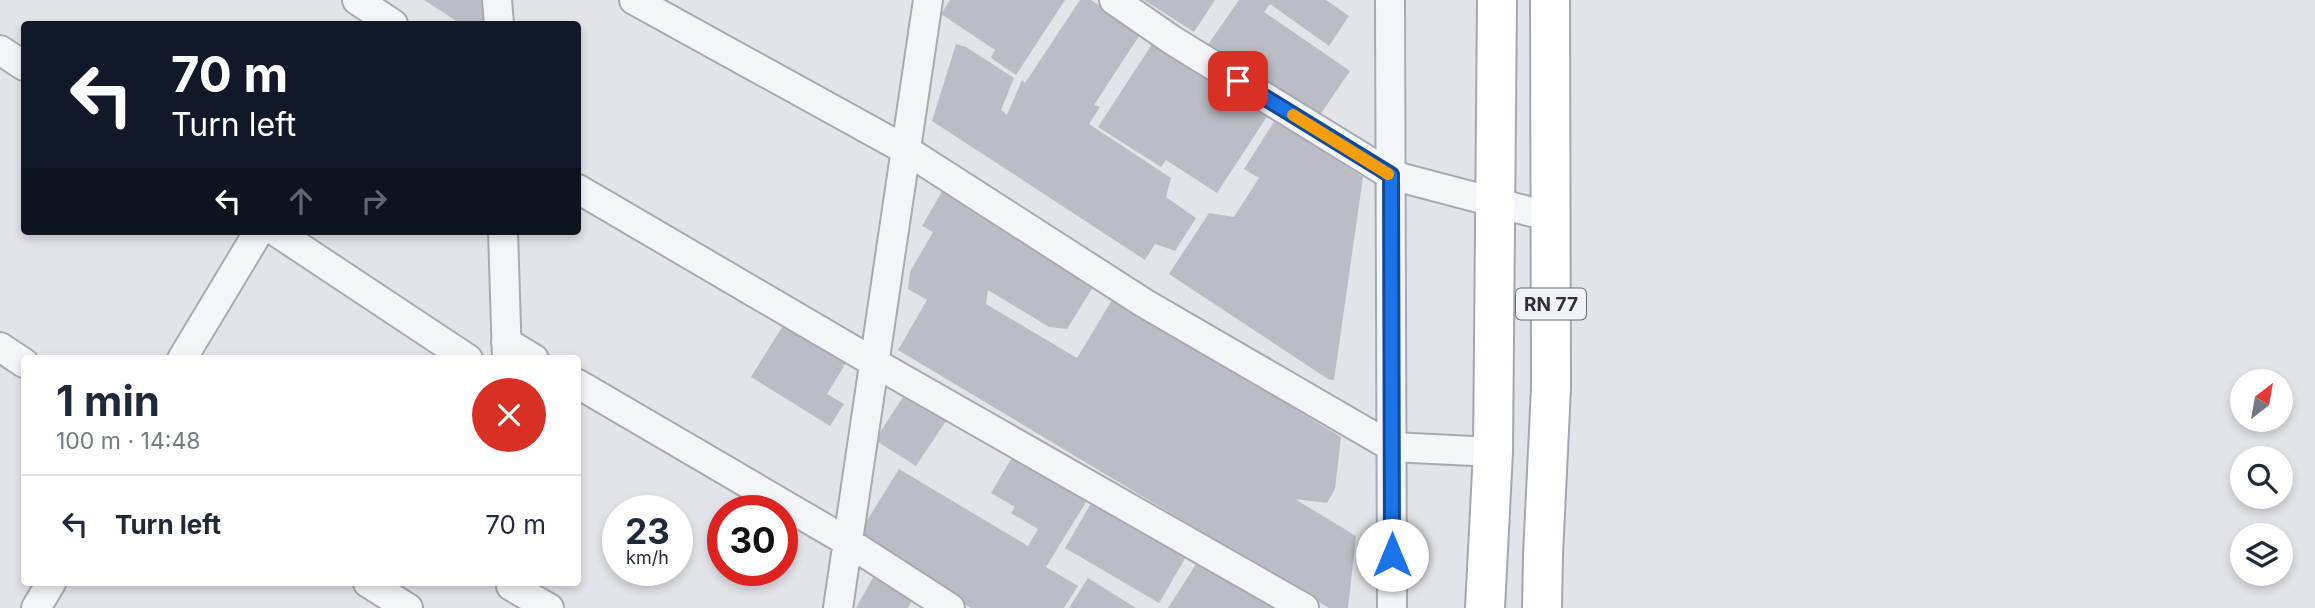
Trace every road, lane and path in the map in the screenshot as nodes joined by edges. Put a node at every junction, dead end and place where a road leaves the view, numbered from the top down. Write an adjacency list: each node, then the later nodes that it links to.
1 (357, 0): 9 (street)
2 (497, 0): 10 (street)
3 (634, 0): 13 (street)
4 (928, 0): 13 (street)
5 (1114, 0): 14 (street)
6 (1390, 0): 14 (street)
7 (1497, 0): 16 (main road)
8 (1550, 0): 17 (main road, RN 77)
9 (386, 21)
10 (499, 21)
11 (0, 50): 12 (street)
12 (21, 64)
13 (906, 149): 26 (street); 28 (street)
14 (1391, 175): 16 (street); 28 (street)
15 (581, 191): 26 (street)
16 (1497, 203): 17 (street); 29 (main road)
17 (1552, 217): 32 (main road, RN 77)
18 (257, 235): 23 (street)
19 (281, 235): 24 (street)
20 (503, 235): 22 (street)
21 (0, 347): 25 (street)
22 (507, 351)
23 (184, 355)
24 (462, 355)
25 (21, 361)
26 (875, 363): 30 (street); 41 (street)
27 (581, 386): 30 (street)
28 (1392, 447): 29 (street); 42 (street)
29 (1493, 452): 31 (main road)
30 (848, 542): 39 (street); 40 (street)
31 (1488, 554): 32 (main road); 43 (main road)
32 (1543, 555): 44 (main road, RN 77)
33 (49, 586): 36 (street)
34 (373, 586): 37 (street)
35 (511, 592): 38 (street)
36 (36, 608)
37 (408, 608)
38 (549, 608)
39 (838, 608)
40 (950, 608)
41 (1304, 608)
42 (1392, 608)
43 (1485, 608)
44 (1542, 608)

